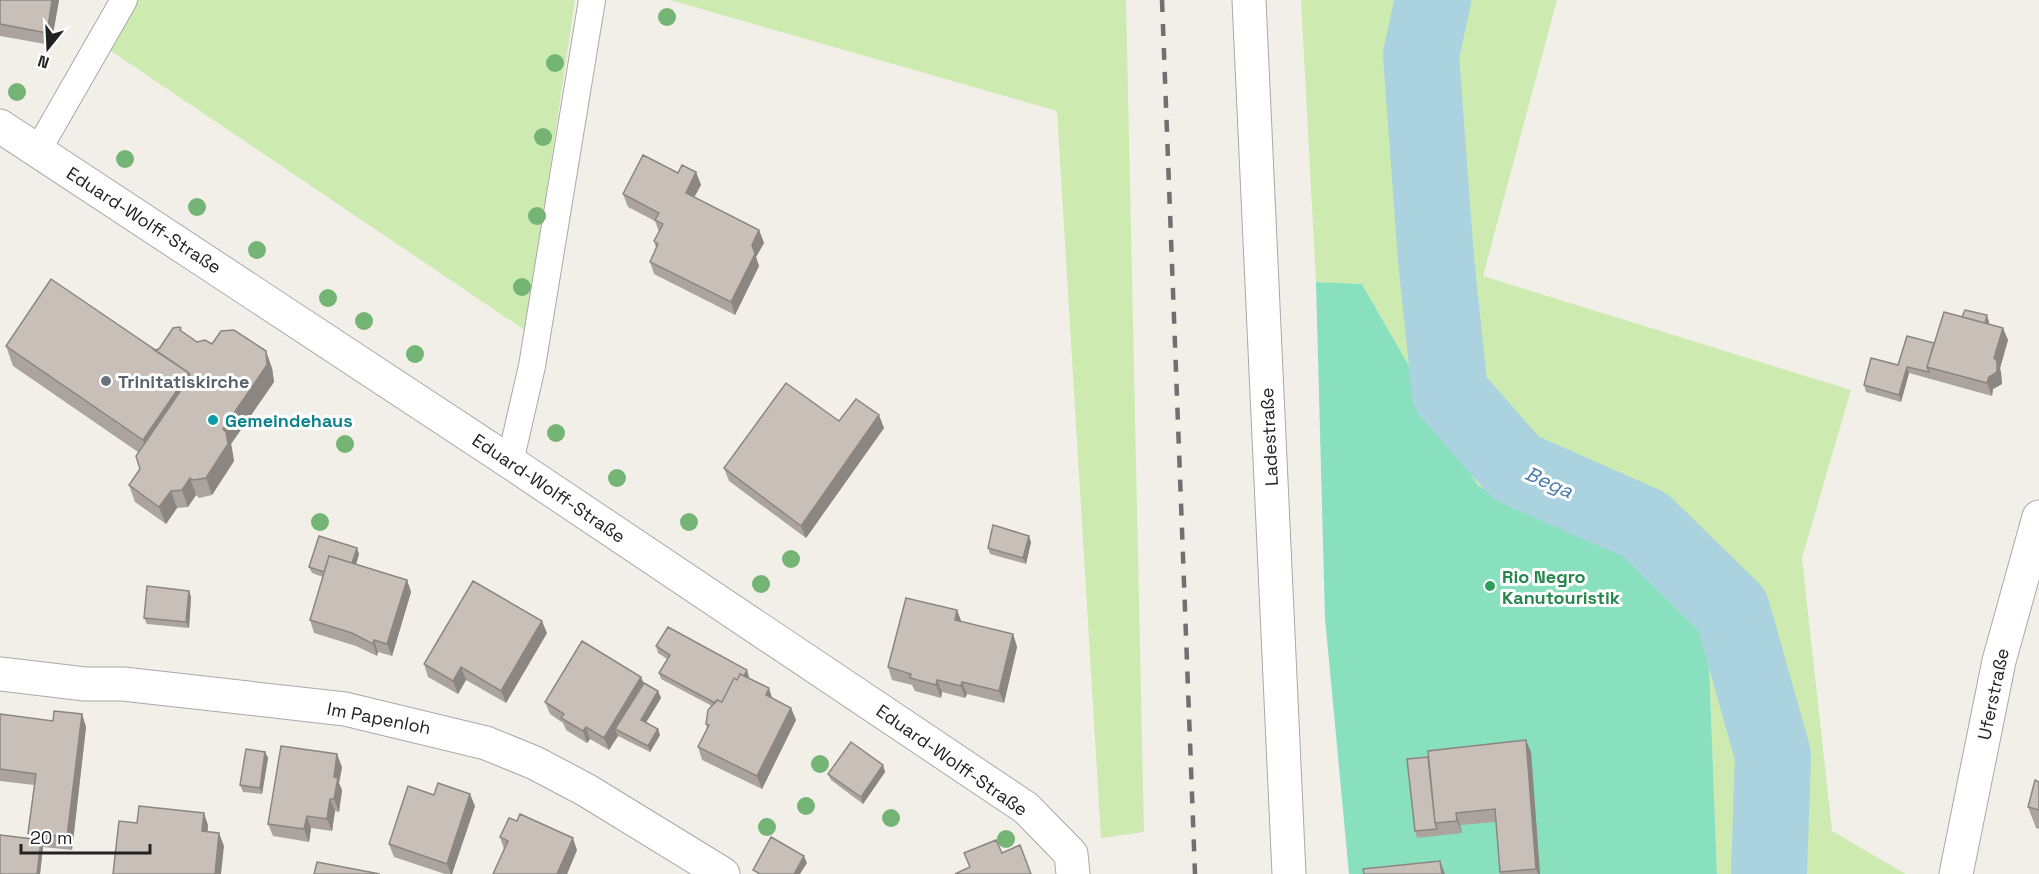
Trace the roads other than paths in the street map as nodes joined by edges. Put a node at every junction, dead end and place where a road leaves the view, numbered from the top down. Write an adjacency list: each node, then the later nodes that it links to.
1 (124, 0): 5 (lane)
2 (592, 0): 6 (lane)
3 (1249, 0): 11 (street, Ladestraße)
4 (0, 126): 5 (street, Eduard-Wolff-Straße)
5 (38, 150): 6 (street, Eduard-Wolff-Straße)
6 (510, 462): 10 (street, Eduard-Wolff-Straße)
7 (2039, 516): 12 (street, Uferstraße)
8 (0, 674): 9 (street, Im Papenloh)
9 (723, 874)
10 (1073, 874)
11 (1289, 874)
12 (1956, 874)

